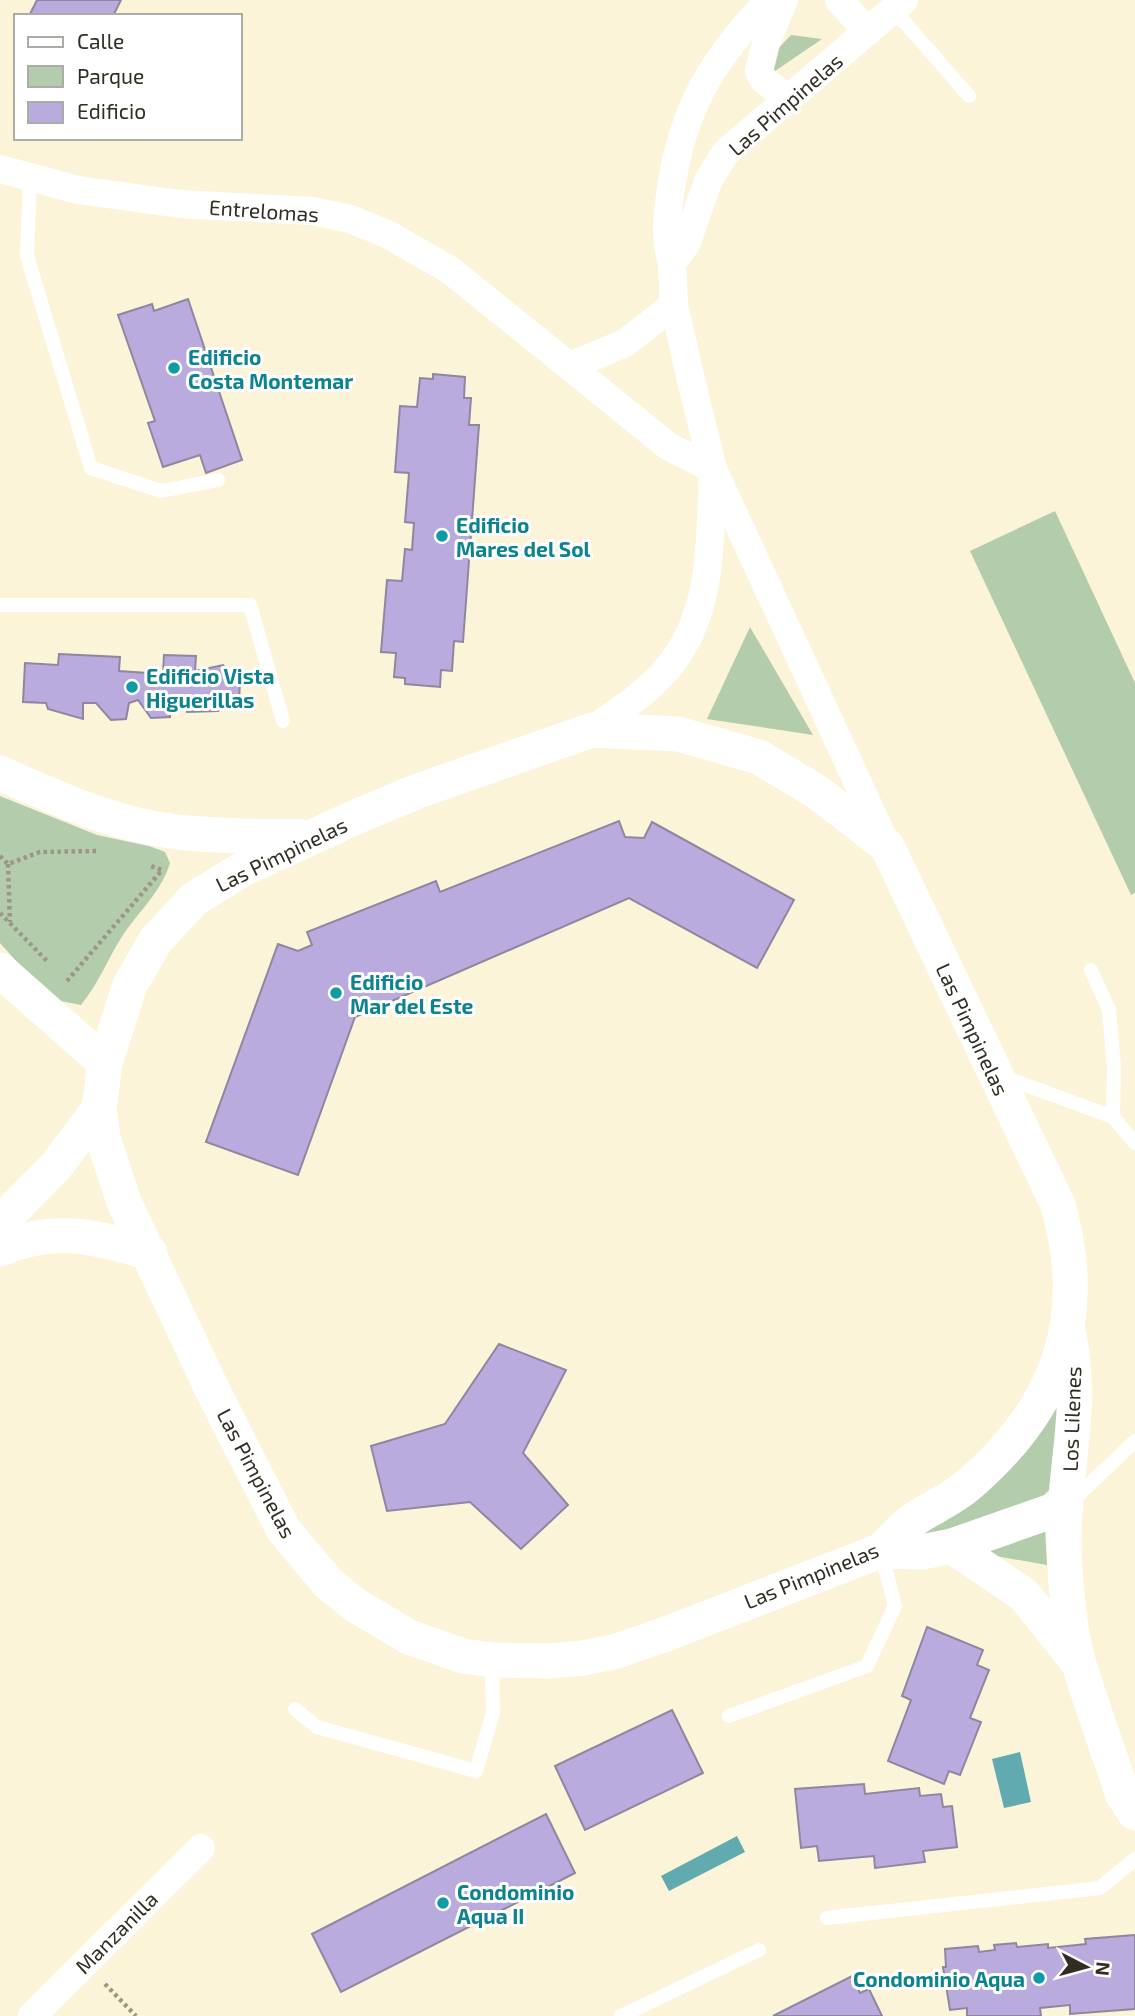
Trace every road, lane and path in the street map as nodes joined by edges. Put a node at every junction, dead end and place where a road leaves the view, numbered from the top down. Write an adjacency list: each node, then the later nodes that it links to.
1 (769, 0): 9 (street)
2 (784, 0): 7 (street)
3 (839, 0): 5 (street)
4 (899, 4): 5 (street, Las Pimpinelas); 6 (lane)
5 (868, 32): 7 (street, Las Pimpinelas)
6 (969, 96)
7 (788, 99): 9 (street, Las Pimpinelas)
8 (10, 169): 11 (street, Entrelomas); 13 (lane)
9 (673, 263): 10 (street, Las Pimpinelas)
10 (674, 305): 11 (street); 12 (street, Las Pimpinelas)
11 (570, 366): 12 (street, Entrelomas)
12 (713, 469): 16 (street, Las Pimpinelas); 19 (street, Las Pimpinelas)
13 (218, 480)
14 (0, 606): 15 (lane)
15 (283, 721)
16 (592, 730): 18 (street, Las Pimpinelas); 19 (street, Las Pimpinelas)
17 (0, 773): 18 (street)
18 (310, 837): 30 (street, Las Pimpinelas)
19 (887, 846): 31 (street, Las Pimpinelas)
20 (107, 851): 23 (path)
21 (0, 856): 23 (path)
22 (140, 862): 29 (path)
23 (8, 864): 25 (path)
24 (0, 913): 25 (path)
25 (10, 923): 26 (path)
26 (51, 965)
27 (0, 970): 30 (street)
28 (1091, 970): 33 (lane)
29 (59, 973)
30 (105, 1063): 32 (street, Las Pimpinelas)
31 (993, 1073): 33 (lane); 38 (street, Las Pimpinelas)
32 (99, 1109): 35 (street, Las Pimpinelas); 37 (street, Las Pimpinelas)
33 (1113, 1117): 34 (lane)
34 (1135, 1143)
35 (0, 1223)
36 (0, 1249): 37 (street)
37 (150, 1253): 43 (street, Las Pimpinelas)
38 (1069, 1332): 40 (street, Los Lilenes); 42 (street, Las Pimpinelas)
39 (1135, 1441): 40 (lane)
40 (1066, 1506): 41 (street); 44 (street, Los Lilenes)
41 (952, 1546): 42 (street); 44 (street, Los Lilenes)
42 (880, 1551): 43 (street, Las Pimpinelas); 46 (lane)
43 (492, 1660): 45 (lane)
44 (1078, 1662): 47 (street, Los Lilenes)
45 (295, 1709)
46 (729, 1716)
47 (1135, 1813)
48 (201, 1848): 52 (street, Manzanilla)
49 (1135, 1859): 50 (lane)
50 (827, 1918)
51 (759, 1950): 55 (lane)
52 (85, 1963): 53 (street, Manzanilla); 54 (path)
53 (32, 2016)
54 (136, 2016)
55 (621, 2016)

